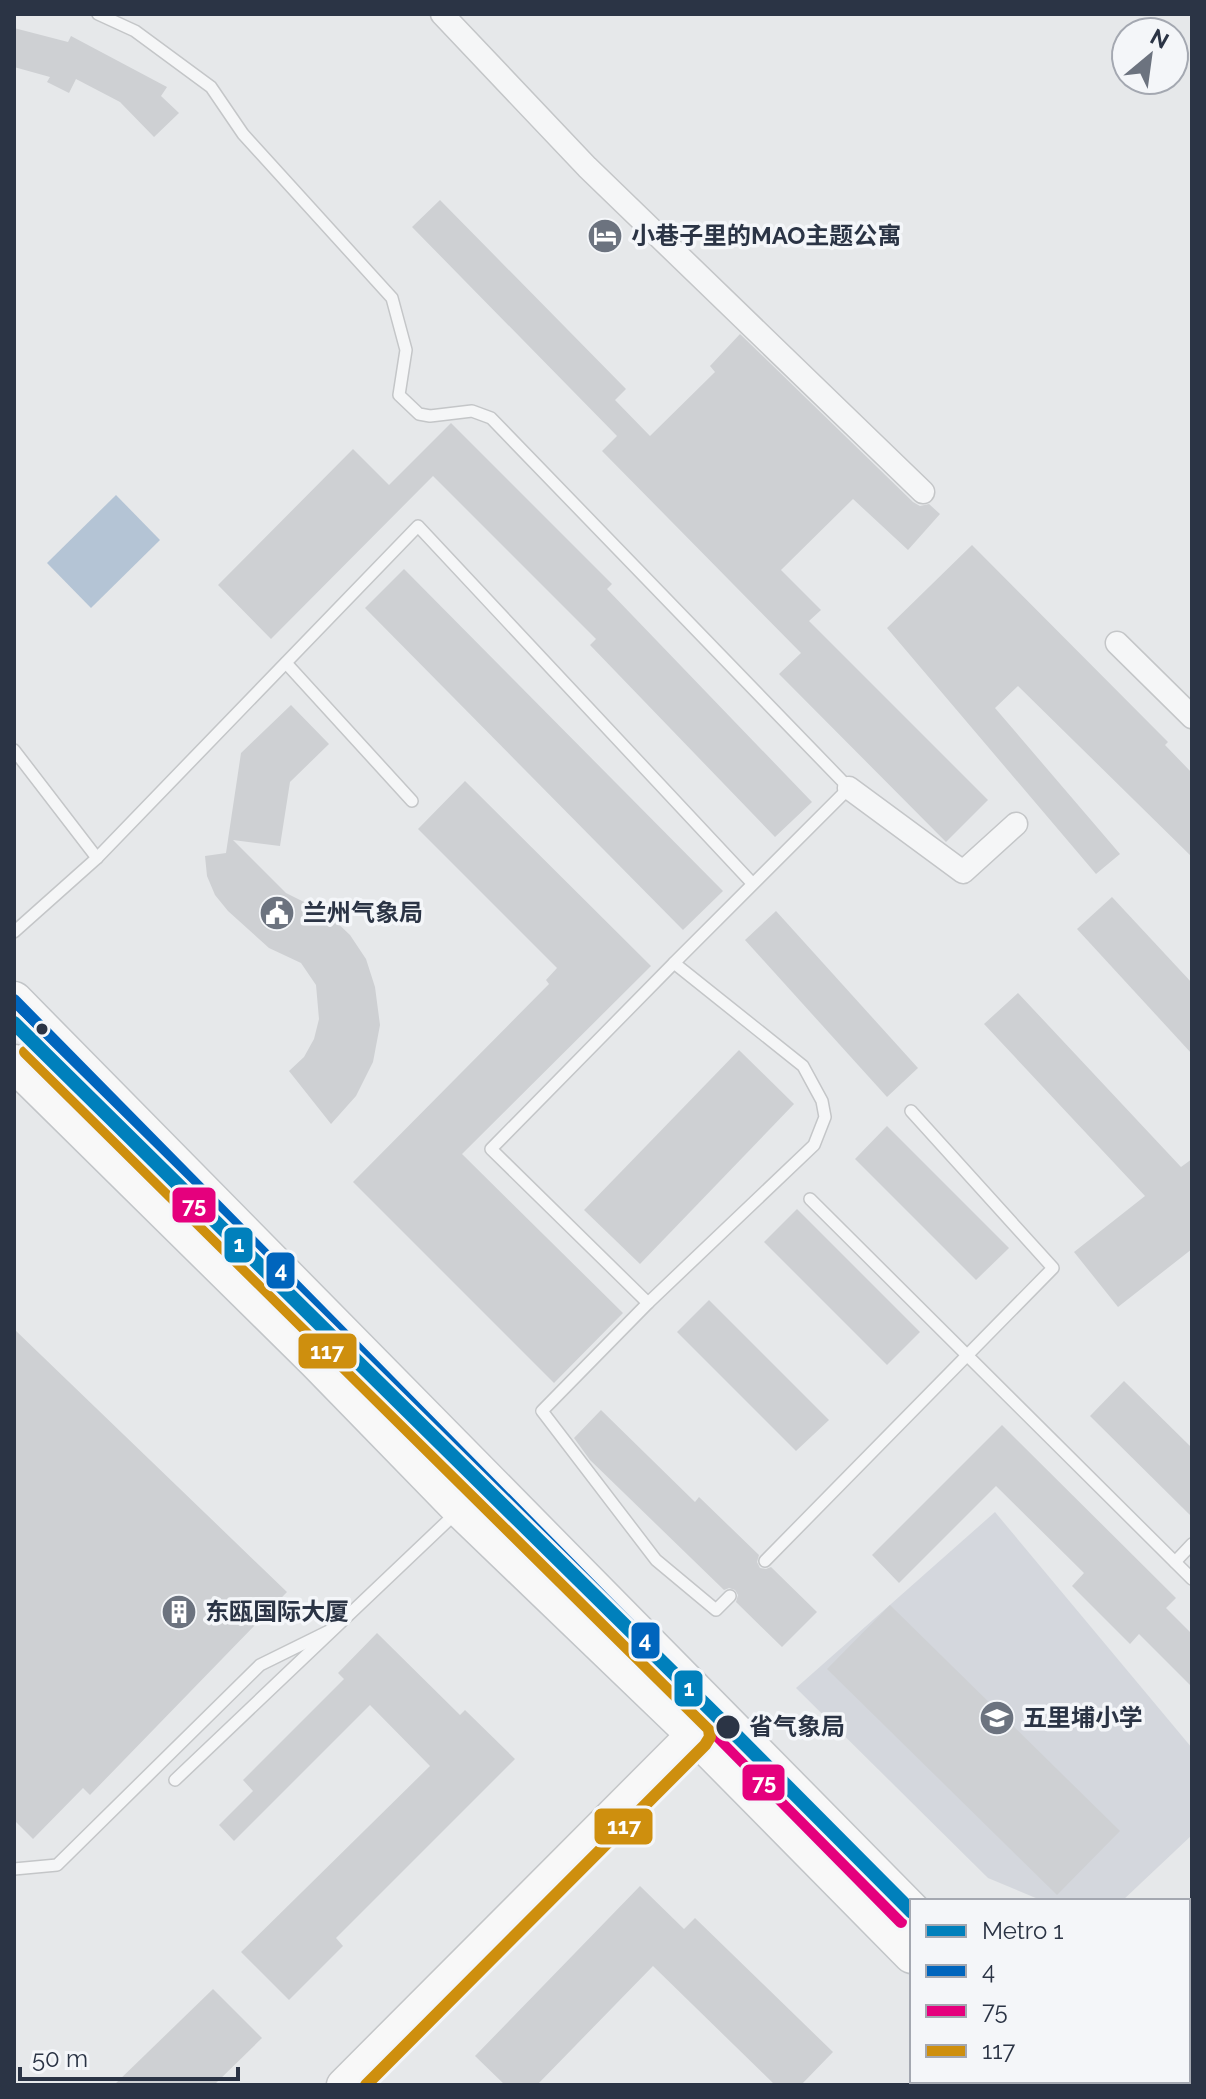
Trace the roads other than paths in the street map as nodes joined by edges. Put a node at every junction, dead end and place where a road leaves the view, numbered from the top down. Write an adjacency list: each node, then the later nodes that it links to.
1 (98, 14): 8 (lane)
2 (442, 14): 3 (street)
3 (923, 492)
4 (1117, 643): 6 (street)
5 (286, 663): 9 (lane); 11 (lane); 12 (lane)
6 (1192, 717)
7 (14, 750): 11 (lane)
8 (849, 788): 10 (street); 12 (lane)
9 (412, 801)
10 (1016, 824)
11 (97, 858): 13 (lane)
12 (752, 883): 14 (lane)
13 (14, 932)
14 (674, 963): 19 (lane); 19 (lane)
15 (14, 1000): 28 (main road)
16 (14, 1063): 21 (main road)
17 (911, 1111): 20 (lane)
18 (810, 1199): 20 (lane)
19 (648, 1303): 26 (lane)
20 (967, 1354): 23 (lane); 24 (lane)
21 (460, 1509): 27 (lane); 28 (main road)
22 (1192, 1544): 24 (lane)
23 (765, 1561)
24 (1175, 1562): 25 (lane)
25 (1192, 1579)
26 (730, 1596)
27 (333, 1629): 29 (lane); 30 (lane)
28 (705, 1723): 31 (main road); 32 (main road); 33 (main road)
29 (175, 1780)
30 (14, 1869)
31 (910, 1909)
32 (910, 1953)
33 (343, 2085)

